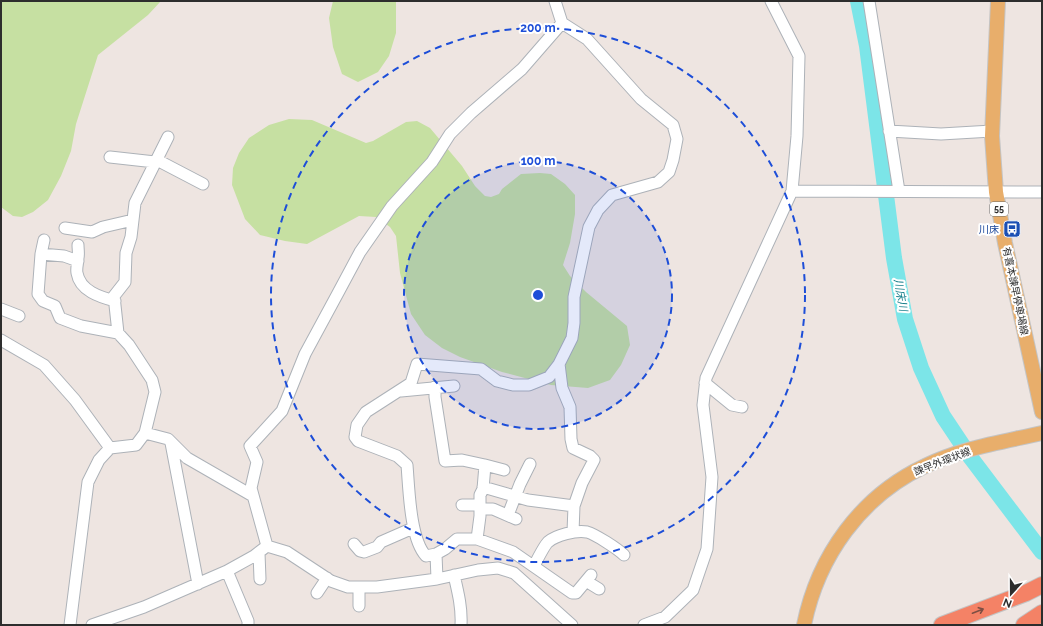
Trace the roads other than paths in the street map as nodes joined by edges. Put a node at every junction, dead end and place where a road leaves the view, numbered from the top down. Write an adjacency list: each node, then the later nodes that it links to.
1 (555, 1): 5 (street)
2 (771, 1): 12 (street)
3 (869, 1): 6 (street)
4 (998, 1): 7 (main road, 有喜本諫早停車場線 / 55)
5 (562, 23): 27 (street); 42 (street)
6 (889, 131): 7 (street); 13 (street)
7 (992, 131): 14 (main road, 有喜本諫早停車場線 / 55)
8 (168, 137): 10 (street)
9 (110, 157): 10 (street)
10 (156, 161): 11 (street); 16 (street)
11 (203, 184)
12 (792, 191): 13 (street); 28 (street)
13 (898, 191): 14 (street)
14 (996, 192): 15 (street); 33 (main road, 有喜本諫早停車場線 / 55)
15 (1042, 192)
16 (133, 220): 17 (street); 22 (street)
17 (65, 228)
18 (44, 240): 20 (street)
19 (78, 245): 21 (street)
20 (41, 254): 21 (street); 25 (street)
21 (78, 261): 22 (street)
22 (115, 301): 25 (street)
23 (1, 309): 24 (street)
24 (20, 316)
25 (118, 333): 34 (street)
26 (1, 340): 37 (street)
27 (559, 364): 31 (street); 45 (street)
28 (705, 383): 32 (street); 71 (street)
29 (454, 386): 30 (street)
30 (435, 387): 31 (street); 39 (street)
31 (398, 391): 47 (street)
32 (742, 407)
33 (1042, 412)
34 (145, 433): 36 (street); 37 (street)
35 (1042, 433): 72 (main road, 諫早外環状線)
36 (171, 443): 42 (street); 60 (street)
37 (110, 448): 66 (street)
38 (530, 464): 43 (street)
39 (485, 465): 40 (street); 41 (street)
40 (504, 470)
41 (483, 487): 43 (street); 46 (street)
42 (253, 496): 51 (street)
43 (515, 497): 45 (street); 46 (street)
44 (462, 505): 46 (street)
45 (574, 506): 48 (street)
46 (480, 507): 49 (street)
47 (413, 528): 50 (street); 52 (street)
48 (573, 532): 53 (street); 54 (street)
49 (477, 539): 52 (street); 54 (street)
50 (354, 544)
51 (263, 550): 55 (street); 57 (street); 58 (street)
52 (436, 554): 59 (street)
53 (624, 555)
54 (534, 566): 63 (street)
55 (227, 571): 60 (street); 68 (street)
56 (454, 575): 59 (street); 69 (street); 70 (street)
57 (327, 578): 62 (street); 64 (street)
58 (260, 579)
59 (437, 579): 62 (street)
60 (198, 584): 67 (street)
61 (1042, 585): 73 (highway, one-way to 61)
62 (359, 587): 65 (street)
63 (599, 589)
64 (317, 593)
65 (359, 606)
66 (70, 625)
67 (92, 625)
68 (248, 625)
69 (461, 625)
70 (572, 625)
71 (644, 625)
72 (804, 625)
73 (942, 625)

